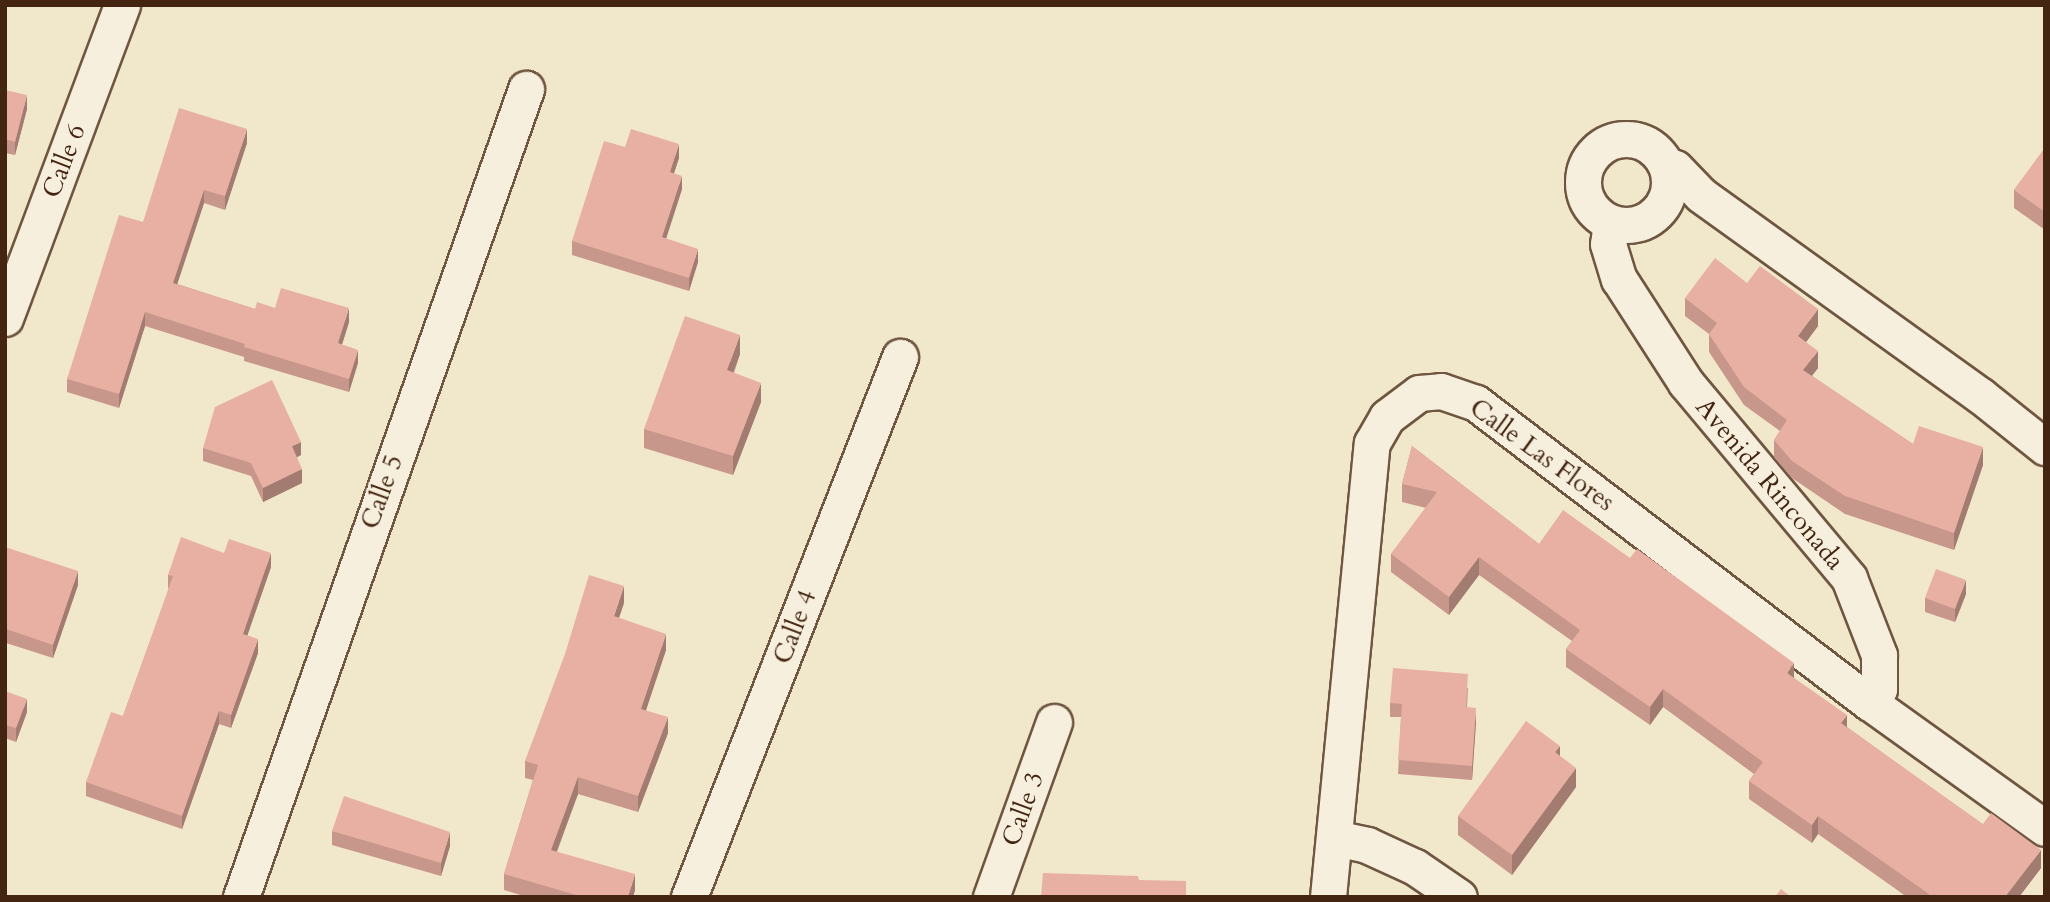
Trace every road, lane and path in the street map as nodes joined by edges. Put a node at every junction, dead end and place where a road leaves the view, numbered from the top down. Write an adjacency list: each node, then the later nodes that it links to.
1 (122, 5): 6 (street, Calle 6)
2 (526, 89): 13 (street, Calle 5)
3 (1666, 165): 4 (street); 5 (street, Avenida Rinconada); 5 (street)
4 (1701, 195): 5 (street); 8 (street)
5 (1637, 217): 9 (street, Avenida Rinconada)
6 (5, 318)
7 (900, 357): 14 (street, Calle 4)
8 (2045, 447)
9 (1869, 702): 11 (street, Calle Las Flores); 12 (street, Calle Las Flores)
10 (1054, 722): 15 (street, Calle 3)
11 (2045, 828)
12 (1335, 838): 16 (street, Calle Las Flores); 17 (street)
13 (241, 897)
14 (689, 897)
15 (991, 897)
16 (1328, 897)
17 (1459, 897)

